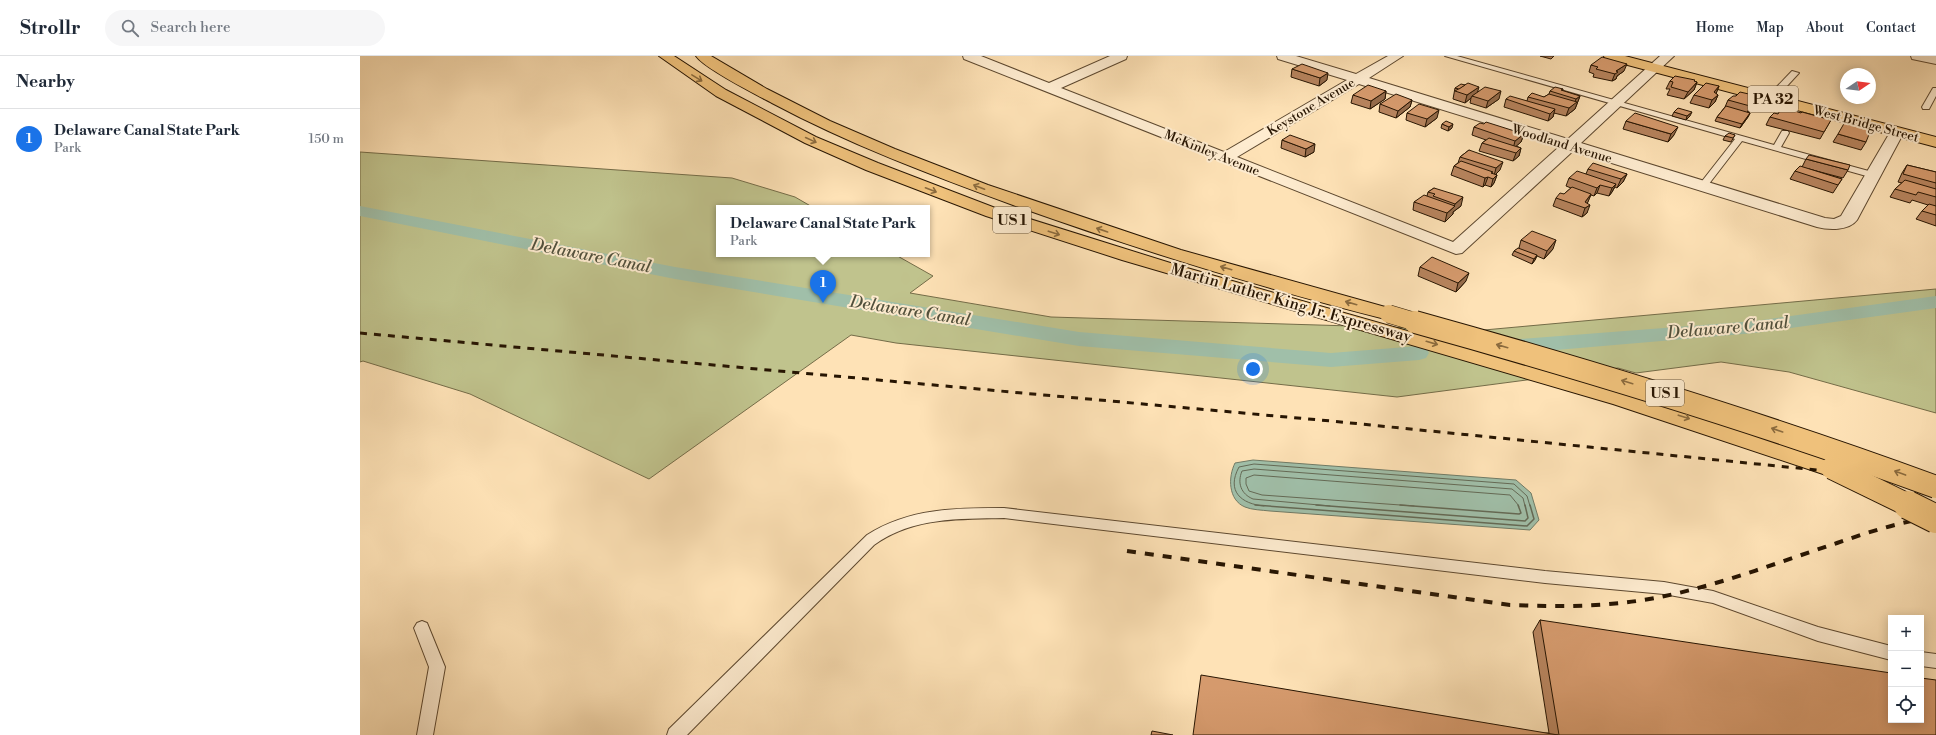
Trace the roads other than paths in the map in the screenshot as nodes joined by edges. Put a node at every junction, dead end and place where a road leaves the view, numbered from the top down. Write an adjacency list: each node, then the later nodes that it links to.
1 (665, 56): 29 (main road, Martin Luther King Jr. Expressway / US 1, one-way to 29)
2 (702, 56): 29 (main road, Martin Luther King Jr. Expressway / US 1, one-way to 2)
3 (969, 56): 15 (street, McKinley Avenue)
4 (1121, 56): 15 (street)
5 (1283, 56): 14 (street, Woodland Avenue)
6 (1397, 56): 14 (street, Keystone Avenue)
7 (1449, 56): 18 (lane)
8 (1610, 56): 12 (main road, West Bridge Street / PA 32)
9 (1668, 56): 12 (street)
10 (1917, 56): 11 (street)
11 (1936, 60)
12 (1656, 68): 17 (main road, West Bridge Street / PA 32); 18 (street)
13 (1795, 73): 17 (lane)
14 (1357, 79): 24 (street, Woodland Avenue); 26 (street, Keystone Avenue)
15 (1049, 88): 26 (street, McKinley Avenue)
16 (1936, 90): 19 (lane)
17 (1771, 98): 20 (main road, West Bridge Street / PA 32)
18 (1618, 104): 22 (lane); 24 (street)
19 (1926, 107)
20 (1897, 132): 23 (main road, West Bridge Street / PA 32); 27 (street)
21 (1786, 134): 25 (lane)
22 (1740, 138): 25 (lane); 28 (lane)
23 (1936, 142)
24 (1570, 146): 26 (street, McKinley Avenue); 28 (street, Woodland Avenue)
25 (1776, 148): 27 (lane)
26 (1224, 158)
27 (1873, 175): 28 (street, Woodland Avenue)
28 (1702, 187)
29 (1385, 321): 30 (main road, Martin Luther King Jr. Expressway / US 1, one-way to 30); 31 (main road, Martin Luther King Jr. Expressway / US 1, one-way to 29, bridge)
30 (1832, 468): 32 (main road, Martin Luther King Jr. Expressway / US 1, bridge); 33 (main road, bridge)
31 (1936, 487)
32 (1936, 508)
33 (1936, 519)
34 (422, 628): 38 (lane)
35 (1888, 652): 39 (lane)
36 (1924, 659): 37 (lane)
37 (1936, 661)
38 (425, 735)
39 (675, 735)

